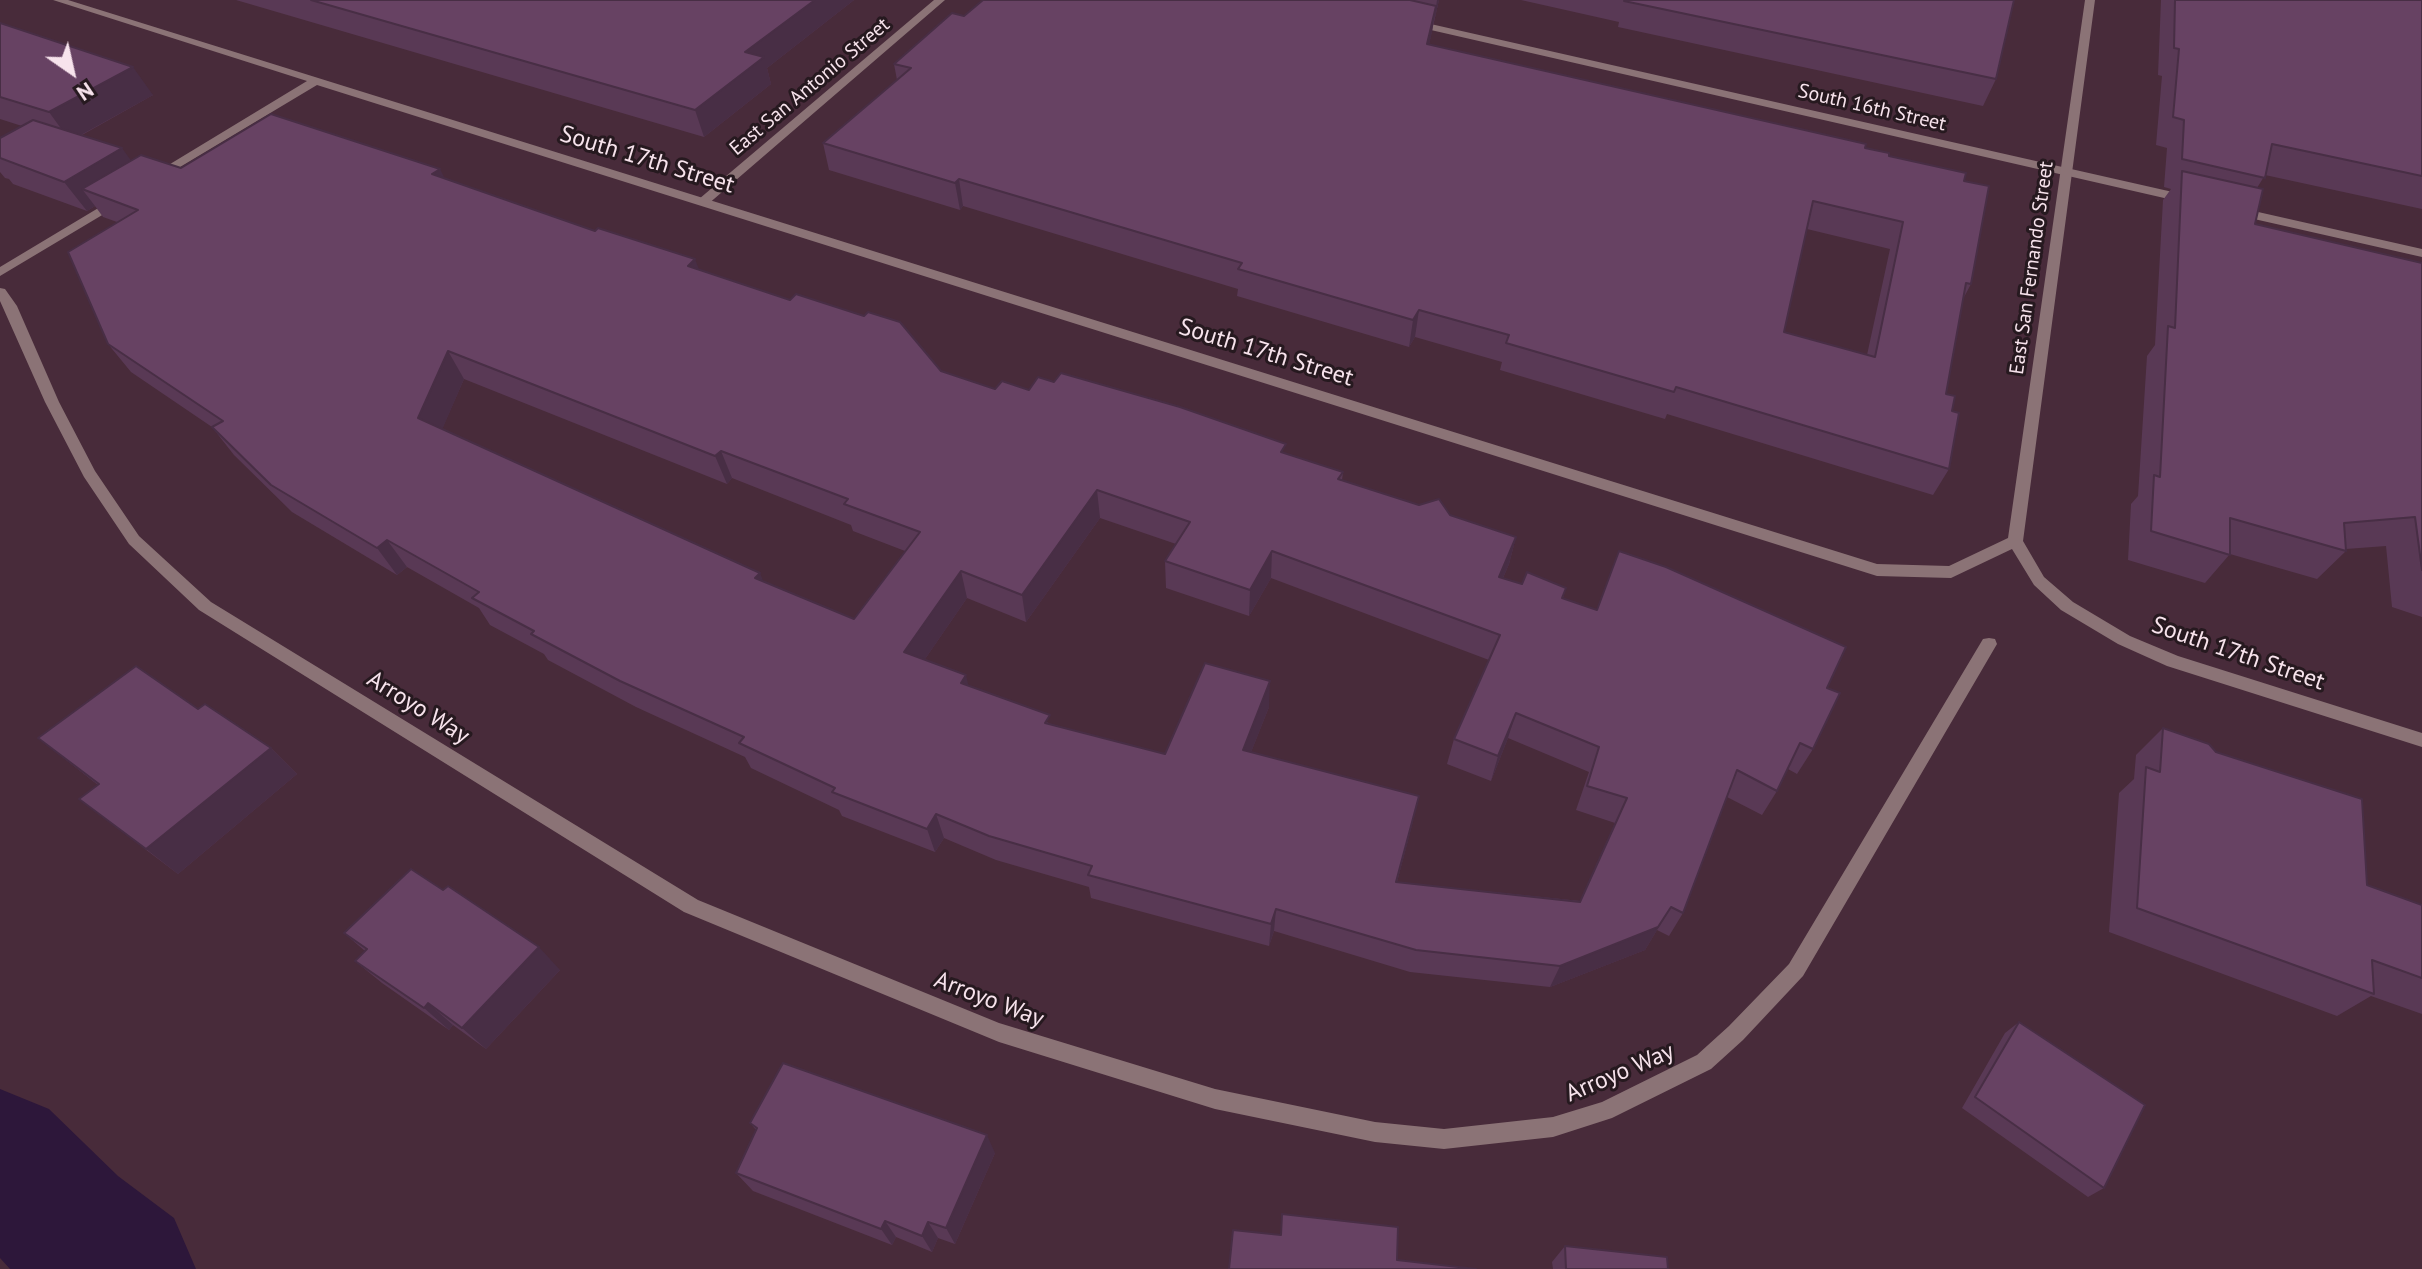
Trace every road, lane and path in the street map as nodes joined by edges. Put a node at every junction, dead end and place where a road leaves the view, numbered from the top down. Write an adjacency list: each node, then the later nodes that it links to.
1 (58, 0): 5 (street, South 17th Street)
2 (940, 0): 9 (street, East San Antonio Street)
3 (2090, 0): 6 (street, East San Fernando Street)
4 (1406, 22): 6 (street, South 16th Street)
5 (315, 81): 7 (street); 9 (street, South 17th Street)
6 (2065, 173): 10 (street, South 16th Street); 15 (street, East San Fernando Street)
7 (145, 184)
8 (132, 192): 13 (street)
9 (703, 202): 15 (street, South 17th Street)
10 (2199, 202)
11 (2229, 209): 12 (street)
12 (2422, 253)
13 (0, 272)
14 (0, 292): 16 (street, Arroyo Way)
15 (2015, 541): 17 (street, South 17th Street)
16 (1989, 644)
17 (2422, 740)

